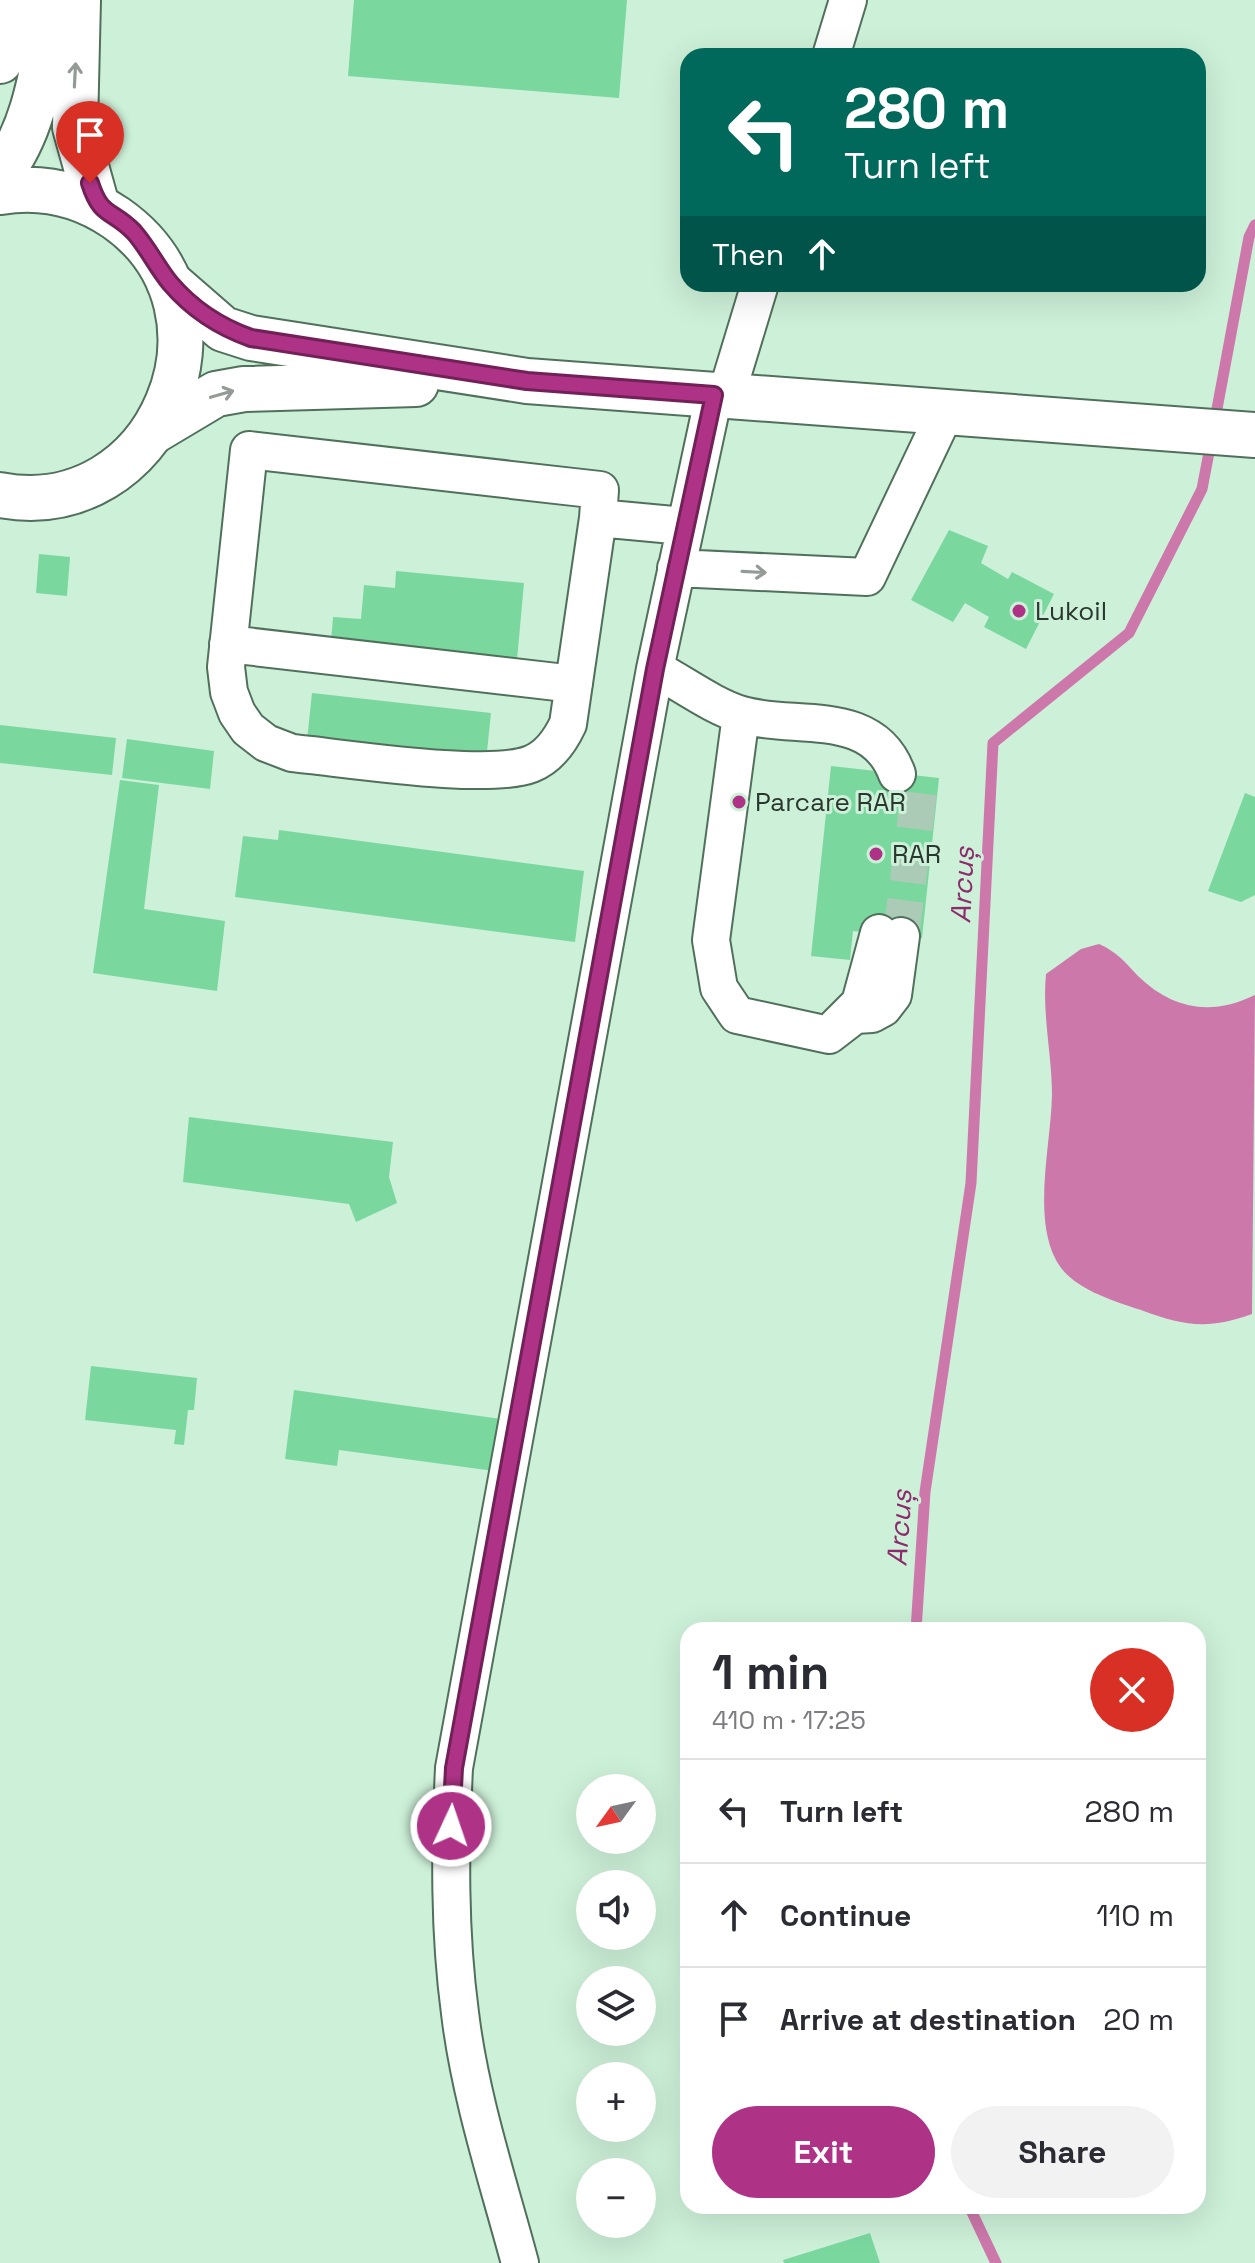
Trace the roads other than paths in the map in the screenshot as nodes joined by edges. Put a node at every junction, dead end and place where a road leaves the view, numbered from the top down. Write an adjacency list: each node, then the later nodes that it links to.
1 (23, 0): 6 (main road)
2 (56, 0): 7 (main road)
3 (78, 0): 9 (main road, one-way to 3)
4 (848, 0): 5 (street)
5 (833, 48)
6 (0, 61)
7 (0, 174)
8 (0, 192): 9 (main road)
9 (97, 206): 10 (main road)
10 (169, 282): 12 (main road); 15 (main road)
11 (757, 292): 13 (street)
12 (527, 381): 13 (main road); 15 (main road, one-way to 12)
13 (720, 395): 14 (main road); 19 (street)
14 (945, 413): 16 (main road); 20 (street, one-way to 14)
15 (154, 431): 17 (main road)
16 (1255, 435)
17 (0, 495)
18 (598, 518): 19 (street); 21 (street); 23 (street)
19 (684, 526): 20 (street)
20 (676, 568): 22 (street)
21 (228, 644): 23 (street); 23 (street)
22 (655, 669): 24 (street); 27 (street)
23 (574, 684)
24 (741, 715): 25 (street); 26 (street)
25 (909, 775)
26 (890, 935)
27 (520, 2263)

